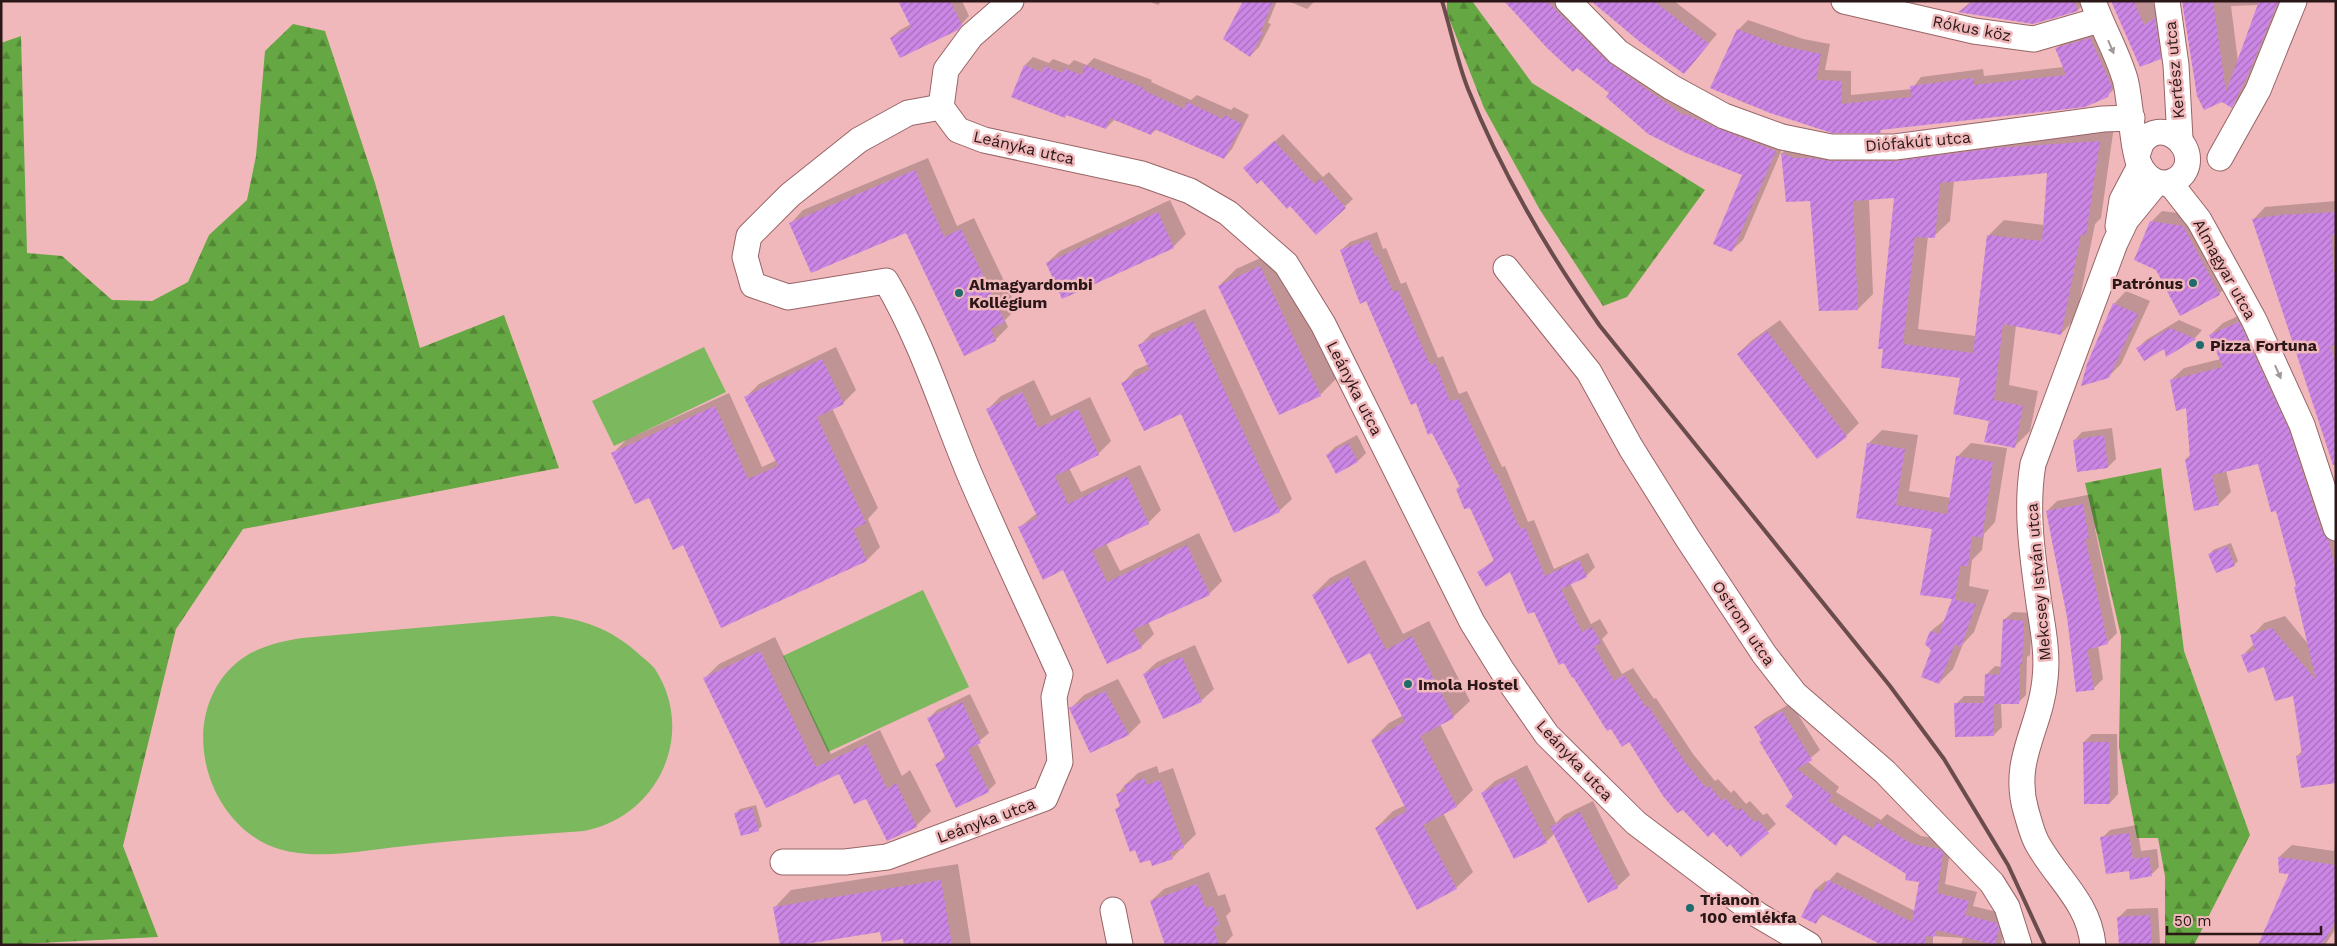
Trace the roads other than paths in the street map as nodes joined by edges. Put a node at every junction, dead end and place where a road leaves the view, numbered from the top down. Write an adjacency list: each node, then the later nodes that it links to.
1 (1011, 1): 7 (street)
2 (1568, 1): 8 (street, Diófakút utca)
3 (1844, 1): 6 (street, Rókus köz)
4 (2168, 1): 9 (street, Kertész utca)
5 (2294, 1): 10 (street)
6 (2096, 10): 8 (street, one-way to 8)
7 (941, 107): 14 (street, Leányka utca); 17 (street, Leányka utca)
8 (2132, 118): 11 (street)
9 (2180, 138): 11 (street); 11 (street)
10 (2220, 158)
11 (2151, 171): 13 (street, Almagyar utca, one-way to 13); 19 (street, Mekcsey István utca)
12 (1506, 268): 18 (street, Ostrom utca)
13 (2336, 528)
14 (782, 862)
15 (1113, 910): 16 (street)
16 (1120, 945)
17 (1810, 945)
18 (2019, 945)
19 (2093, 945)

